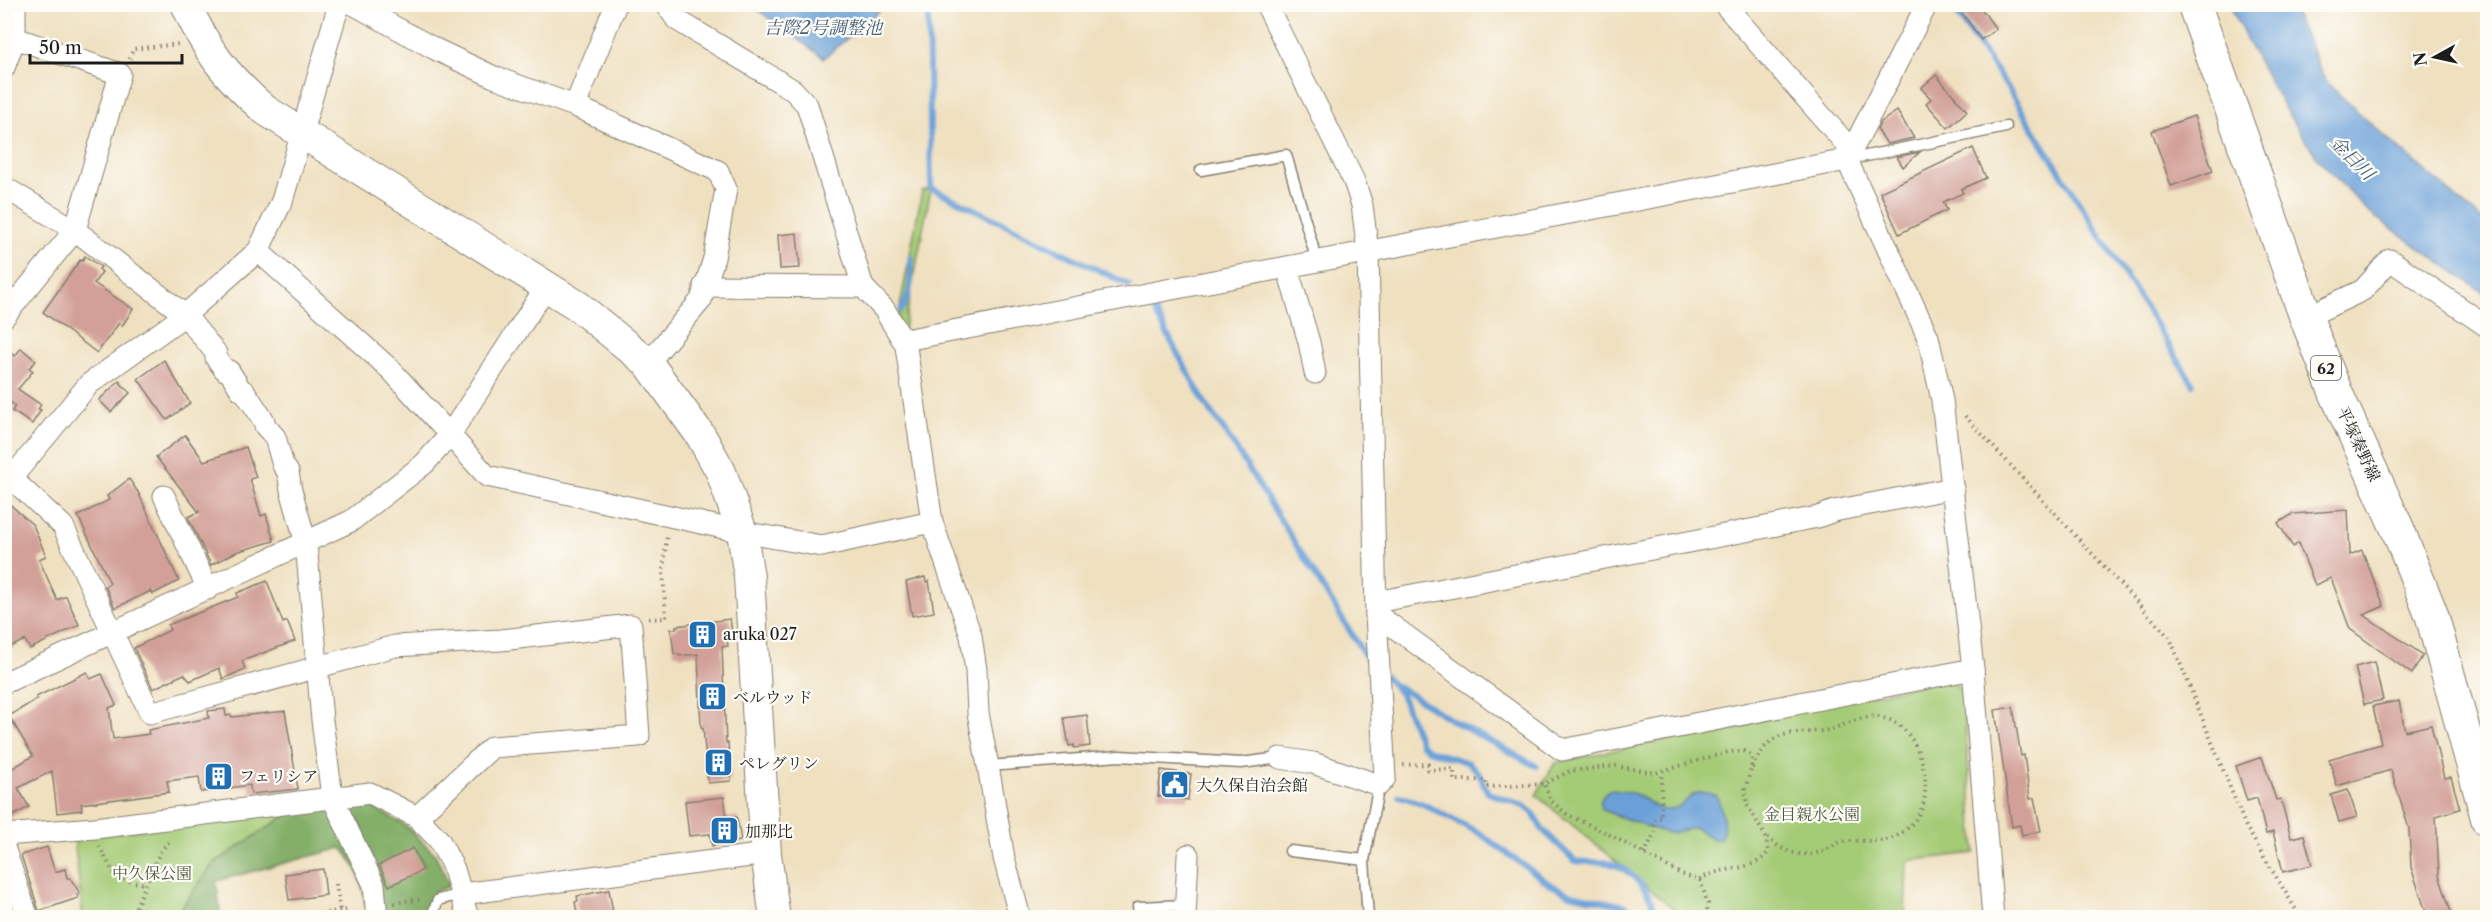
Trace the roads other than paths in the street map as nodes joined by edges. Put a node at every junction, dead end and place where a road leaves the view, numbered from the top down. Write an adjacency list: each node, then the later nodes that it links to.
1 (15, 4): 11 (street)
2 (186, 4): 15 (street)
3 (339, 4): 15 (street)
4 (353, 4): 13 (street)
5 (616, 4): 13 (street)
6 (666, 4): 26 (street)
7 (1266, 4): 21 (street)
8 (1724, 4): 16 (street)
9 (1927, 4): 16 (street)
10 (2194, 4): 29 (main road, 平塚秦野線 / 62)
11 (15, 38): 12 (street); 19 (street)
12 (4, 68)
13 (575, 106): 25 (street)
14 (2006, 127): 16 (lane)
15 (303, 133): 20 (street); 24 (street)
16 (1847, 160): 21 (street); 36 (street)
17 (1201, 170): 22 (lane)
18 (4, 187): 19 (street)
19 (75, 230): 27 (street); 28 (street)
20 (258, 250): 27 (street); 34 (street)
21 (1368, 252): 22 (street); 42 (street)
22 (1317, 261): 23 (street)
23 (1287, 267): 31 (street); 33 (street)
24 (546, 286): 32 (street); 34 (street)
25 (704, 286): 26 (street); 32 (street)
26 (863, 287): 31 (street)
27 (185, 315): 35 (street); 40 (street)
28 (4, 317)
29 (2306, 317): 30 (street); 52 (main road, 平塚秦野線 / 62)
30 (2487, 327)
31 (905, 340): 38 (street)
32 (648, 363): 39 (street)
33 (1315, 373)
34 (450, 436): 39 (street); 40 (street)
35 (8, 483): 43 (street)
36 (1953, 488): 42 (street); 45 (street)
37 (164, 496): 41 (street)
38 (932, 522): 39 (street); 48 (street)
39 (742, 532): 56 (street)
40 (306, 543): 41 (street); 44 (street)
41 (208, 589): 43 (street)
42 (1376, 608): 45 (street); 49 (street)
43 (113, 633): 44 (street); 46 (street)
44 (317, 668): 50 (street); 51 (street)
45 (1973, 669): 69 (street)
46 (4, 683)
47 (1280, 758): 48 (lane); 49 (street)
48 (988, 766): 67 (street)
49 (1379, 785): 58 (lane)
50 (332, 797): 51 (street); 53 (street); 61 (street)
51 (417, 817): 59 (street)
52 (2487, 820)
53 (4, 835)
54 (4, 847): 63 (street)
55 (1290, 851): 58 (lane)
56 (766, 854): 59 (street); 66 (street)
57 (1188, 855): 62 (street)
58 (1364, 860): 68 (lane)
59 (462, 894): 64 (lane); 65 (street)
60 (1138, 907): 62 (lane)
61 (377, 911)
62 (1185, 911)
63 (27, 918)
64 (431, 918)
65 (468, 918)
66 (775, 918)
67 (1020, 918)
68 (1368, 918)
69 (1993, 918)

